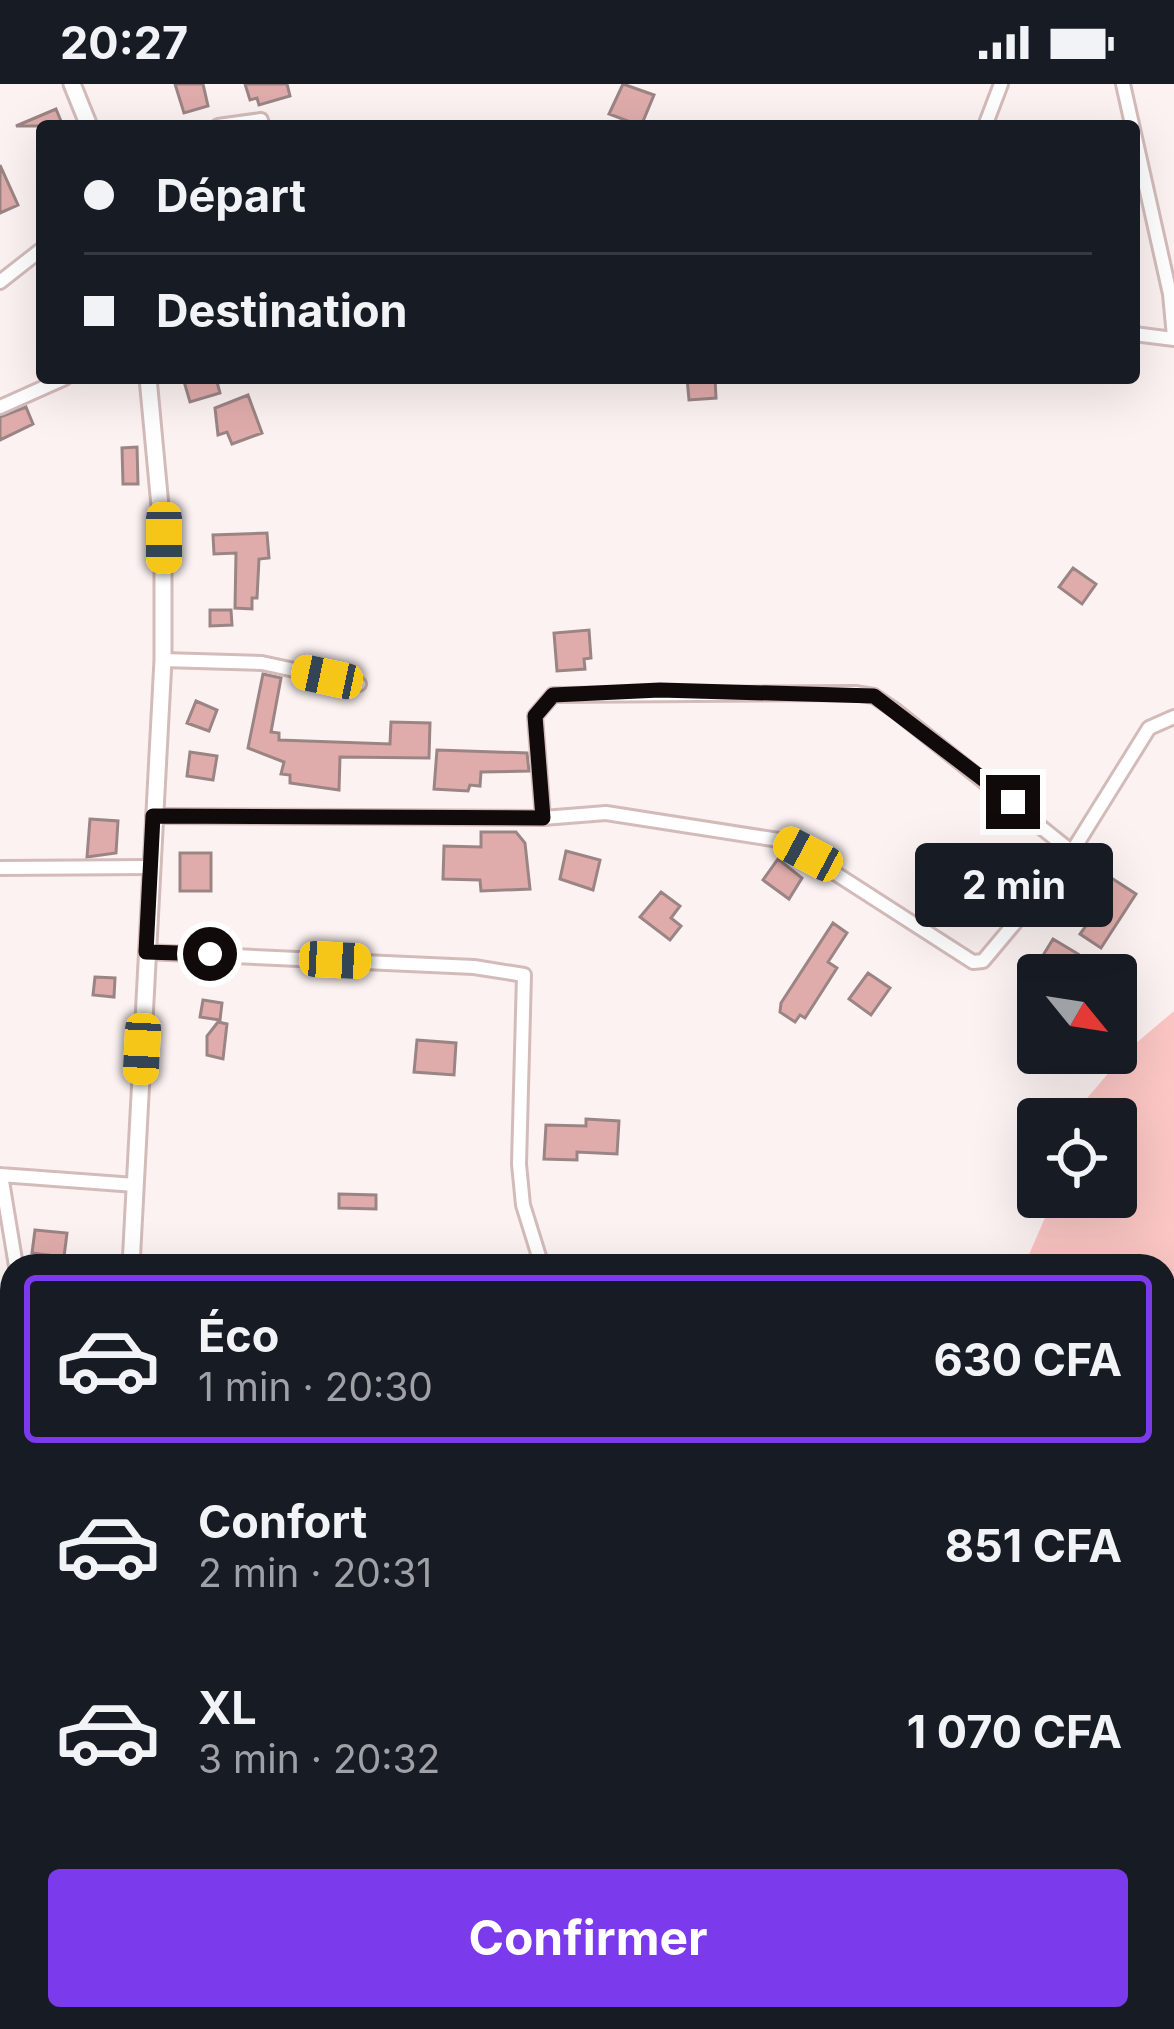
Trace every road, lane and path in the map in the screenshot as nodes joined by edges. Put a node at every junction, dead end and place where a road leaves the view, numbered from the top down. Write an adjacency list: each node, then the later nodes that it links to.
1 (72, 84): 4 (street)
2 (1001, 84): 5 (street)
3 (1123, 84): 6 (street)
4 (86, 120)
5 (987, 120)
6 (1131, 120)
7 (1140, 160): 11 (street)
8 (36, 254): 9 (street)
9 (0, 282)
10 (1140, 335): 11 (street)
11 (1174, 338)
12 (52, 384): 14 (street)
13 (149, 384): 15 (street)
14 (0, 407)
15 (163, 660): 16 (street); 18 (street)
16 (359, 684)
17 (1174, 717): 20 (street)
18 (153, 816): 19 (street); 21 (street)
19 (543, 818): 20 (street); 20 (street)
20 (1072, 852)
21 (150, 867): 22 (street); 23 (street)
22 (0, 868)
23 (146, 952): 25 (street); 28 (street)
24 (0, 1175): 25 (street); 26 (street)
25 (135, 1185): 27 (street)
26 (14, 1254)
27 (132, 1254)
28 (538, 1254)

